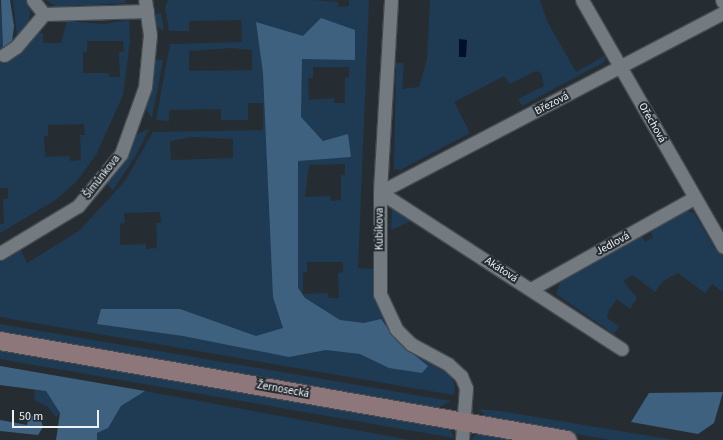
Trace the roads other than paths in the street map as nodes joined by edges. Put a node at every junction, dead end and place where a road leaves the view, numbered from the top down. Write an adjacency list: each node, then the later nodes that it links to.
1 (33, 0): 6 (street)
2 (391, 0): 9 (street, Kubíkova)
3 (582, 0): 8 (street, Ořechová)
4 (146, 5): 6 (street, Šimůnkova); 12 (street, Šimůnkova)
5 (723, 13): 8 (street, Březová)
6 (44, 14): 7 (street)
7 (4, 55)
8 (620, 69): 9 (street, Březová); 10 (street, Ořechová)
9 (380, 192): 13 (street, Akátová); 16 (street, Kubíkova)
10 (694, 198): 11 (street, Ořechová); 13 (street, Jedlová)
11 (723, 246)
12 (0, 253)
13 (531, 289): 15 (street, Akátová)
14 (0, 341): 16 (street, Žernosecká)
15 (622, 348)
16 (463, 421): 17 (street, Kubíkova); 18 (street, Žernosecká)
17 (462, 440)
18 (567, 440)

